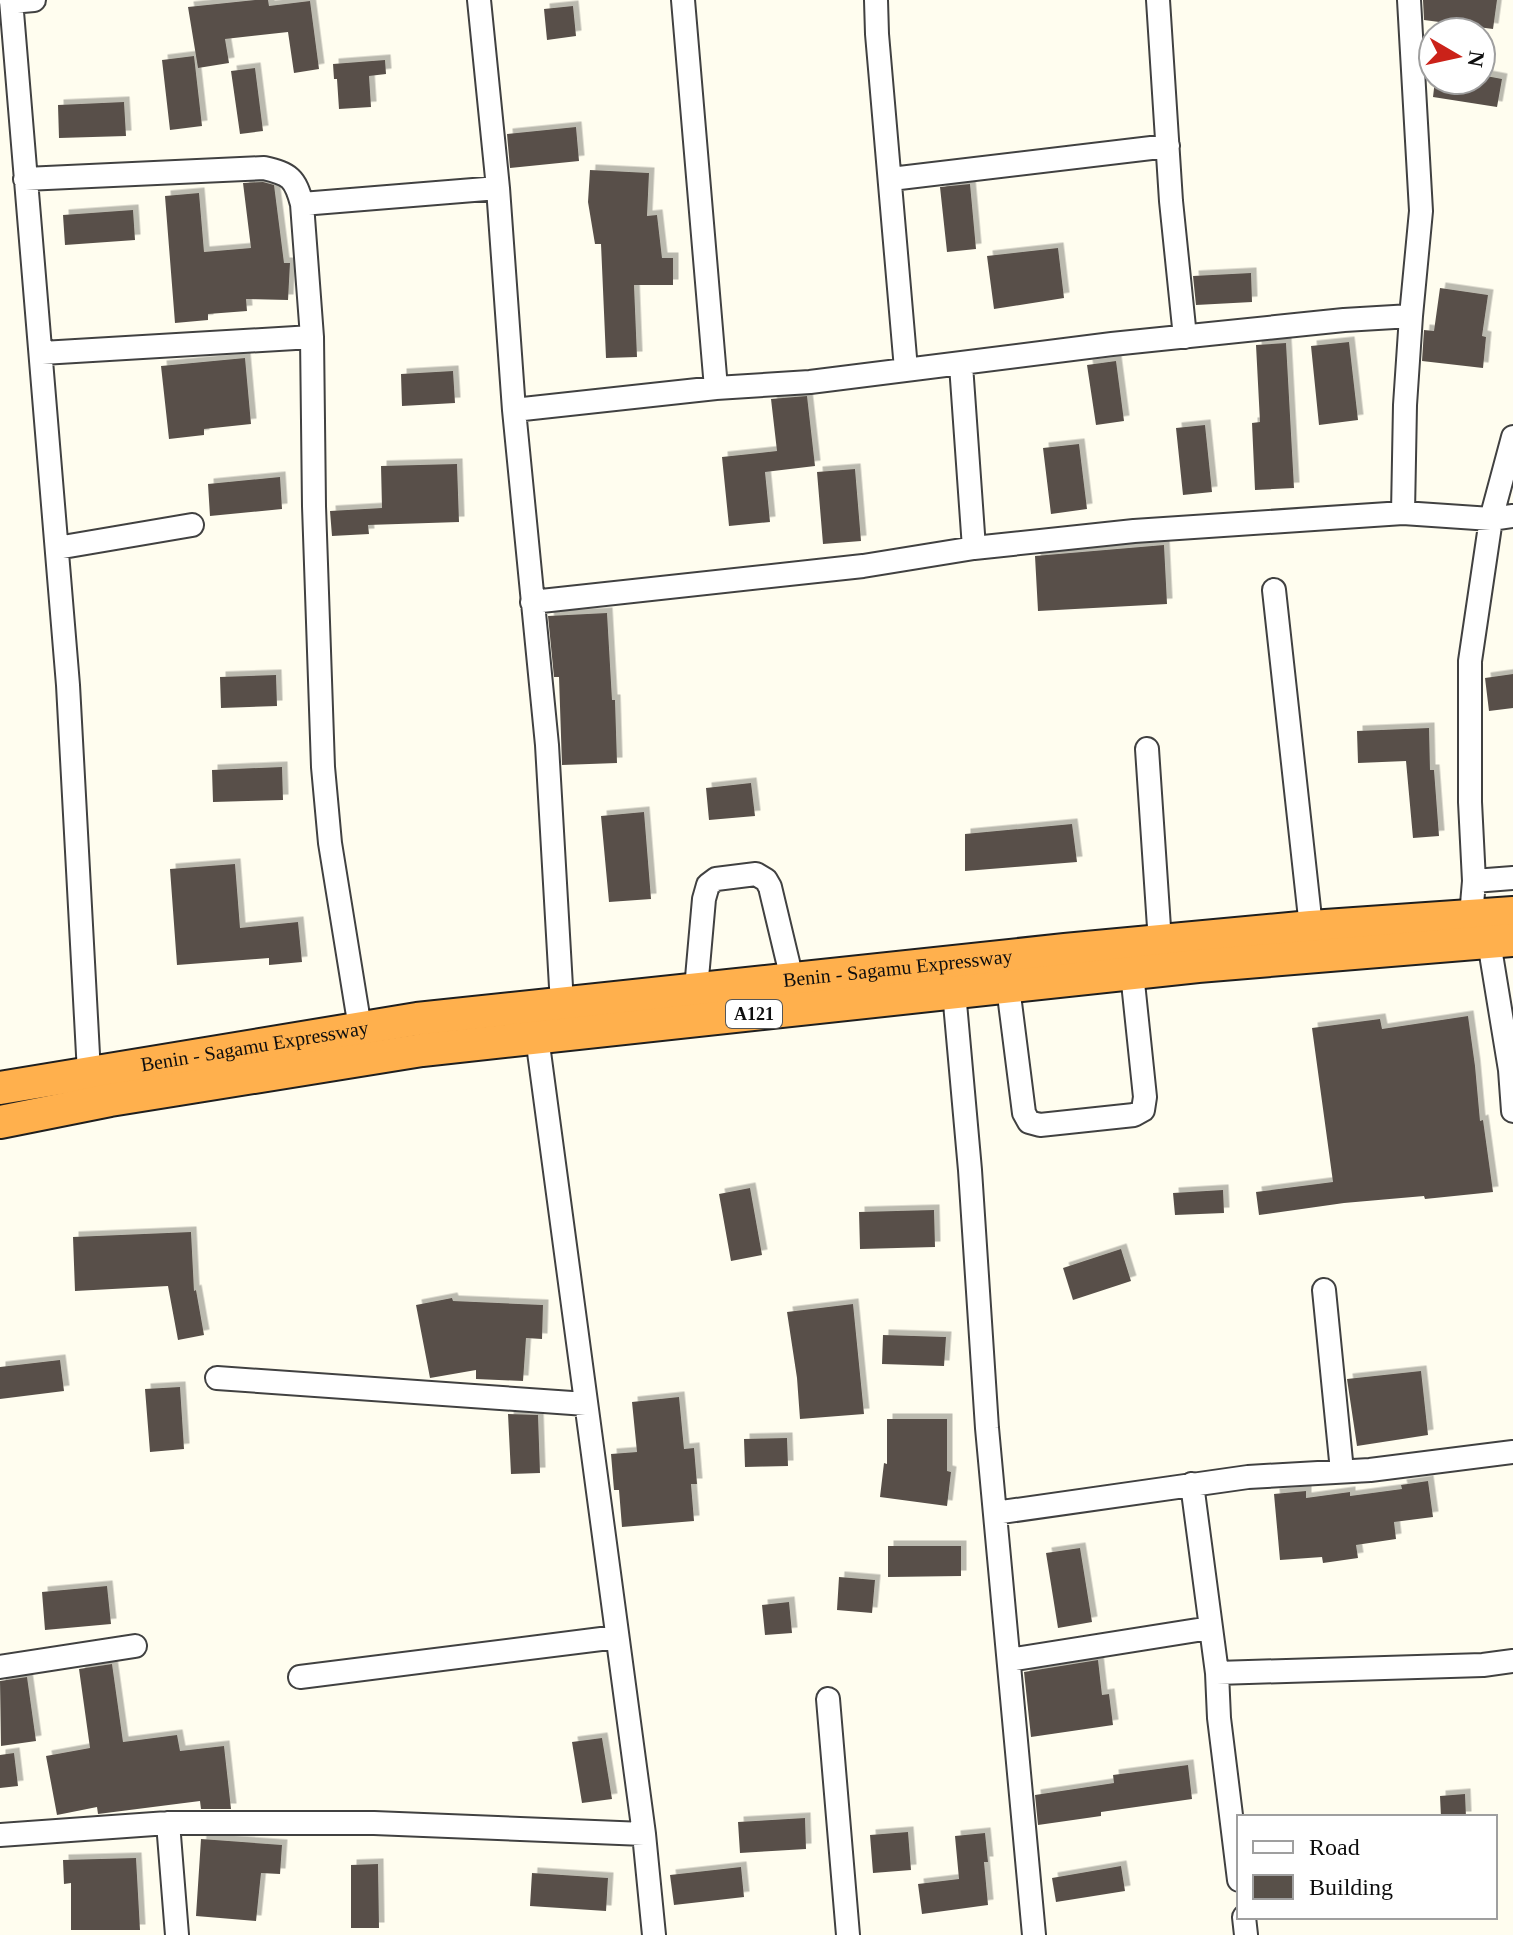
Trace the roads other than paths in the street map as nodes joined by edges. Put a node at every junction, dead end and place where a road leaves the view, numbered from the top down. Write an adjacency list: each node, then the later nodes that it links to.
1 (34, 0): 7 (street)
2 (479, 0): 11 (street)
3 (683, 0): 19 (street)
4 (876, 0): 10 (street)
5 (1158, 0): 8 (street)
6 (1409, 0): 13 (street)
7 (11, 1): 9 (street)
8 (1168, 146): 10 (street); 15 (street)
9 (25, 179): 12 (street); 16 (street)
10 (891, 179): 18 (street)
11 (498, 188): 12 (street); 20 (street)
12 (302, 204): 14 (street)
13 (1411, 316): 15 (street); 22 (street)
14 (312, 337): 16 (street); 42 (street)
15 (1185, 337): 17 (street)
16 (42, 353): 25 (street)
17 (961, 365): 18 (street); 26 (street)
18 (906, 369): 19 (street)
19 (716, 388): 20 (street)
20 (514, 410): 28 (street)
21 (1513, 437): 23 (street)
22 (1403, 513): 23 (street); 26 (street)
23 (1502, 518): 31 (street)
24 (192, 525): 25 (street)
25 (57, 548): 44 (street)
26 (974, 548): 28 (street)
27 (1274, 590): 33 (street)
28 (532, 602): 41 (street)
29 (1147, 749): 35 (street)
30 (1513, 878): 31 (street)
31 (1474, 881): 34 (street)
32 (1513, 913): 34 (highway, Benin - Sagamu Expressway / A121)
33 (1311, 927): 34 (highway, Benin - Sagamu Expressway / A121); 35 (highway, Benin - Sagamu Expressway / A121)
34 (1491, 933): 36 (highway, A121); 46 (street)
35 (1160, 942): 37 (highway, Benin - Sagamu Expressway / A121)
36 (1132, 973): 38 (highway, A121); 38 (street)
37 (792, 979): 39 (highway, Benin - Sagamu Expressway / A121); 39 (street)
38 (1008, 987): 40 (highway, A121)
39 (696, 989): 41 (highway, Benin - Sagamu Expressway / A121)
40 (954, 992): 43 (highway, A121); 54 (street)
41 (562, 1004): 42 (highway, Benin - Sagamu Expressway / A121)
42 (360, 1028): 44 (highway, Benin - Sagamu Expressway / A121)
43 (537, 1037): 47 (highway, A121); 50 (street)
44 (89, 1073): 45 (highway, Benin - Sagamu Expressway / A121)
45 (0, 1088)
46 (1513, 1111)
47 (0, 1122)
48 (1324, 1290): 52 (street)
49 (217, 1378): 50 (street)
50 (586, 1404): 56 (street)
51 (1513, 1452): 52 (street)
52 (1342, 1471): 53 (street)
53 (1192, 1484): 54 (street); 55 (street)
54 (995, 1513): 58 (street)
55 (1210, 1628): 58 (street); 61 (street)
56 (617, 1637): 62 (street); 65 (street)
57 (135, 1646): 60 (street)
58 (1009, 1660): 71 (street)
59 (1513, 1661): 61 (street)
60 (0, 1667)
61 (1217, 1673): 67 (street)
62 (300, 1677)
63 (828, 1699): 70 (street)
64 (168, 1823): 65 (street); 66 (street); 68 (street)
65 (644, 1834): 69 (street)
66 (0, 1835)
67 (1237, 1864)
68 (177, 1935)
69 (654, 1935)
70 (848, 1935)
71 (1034, 1935)

